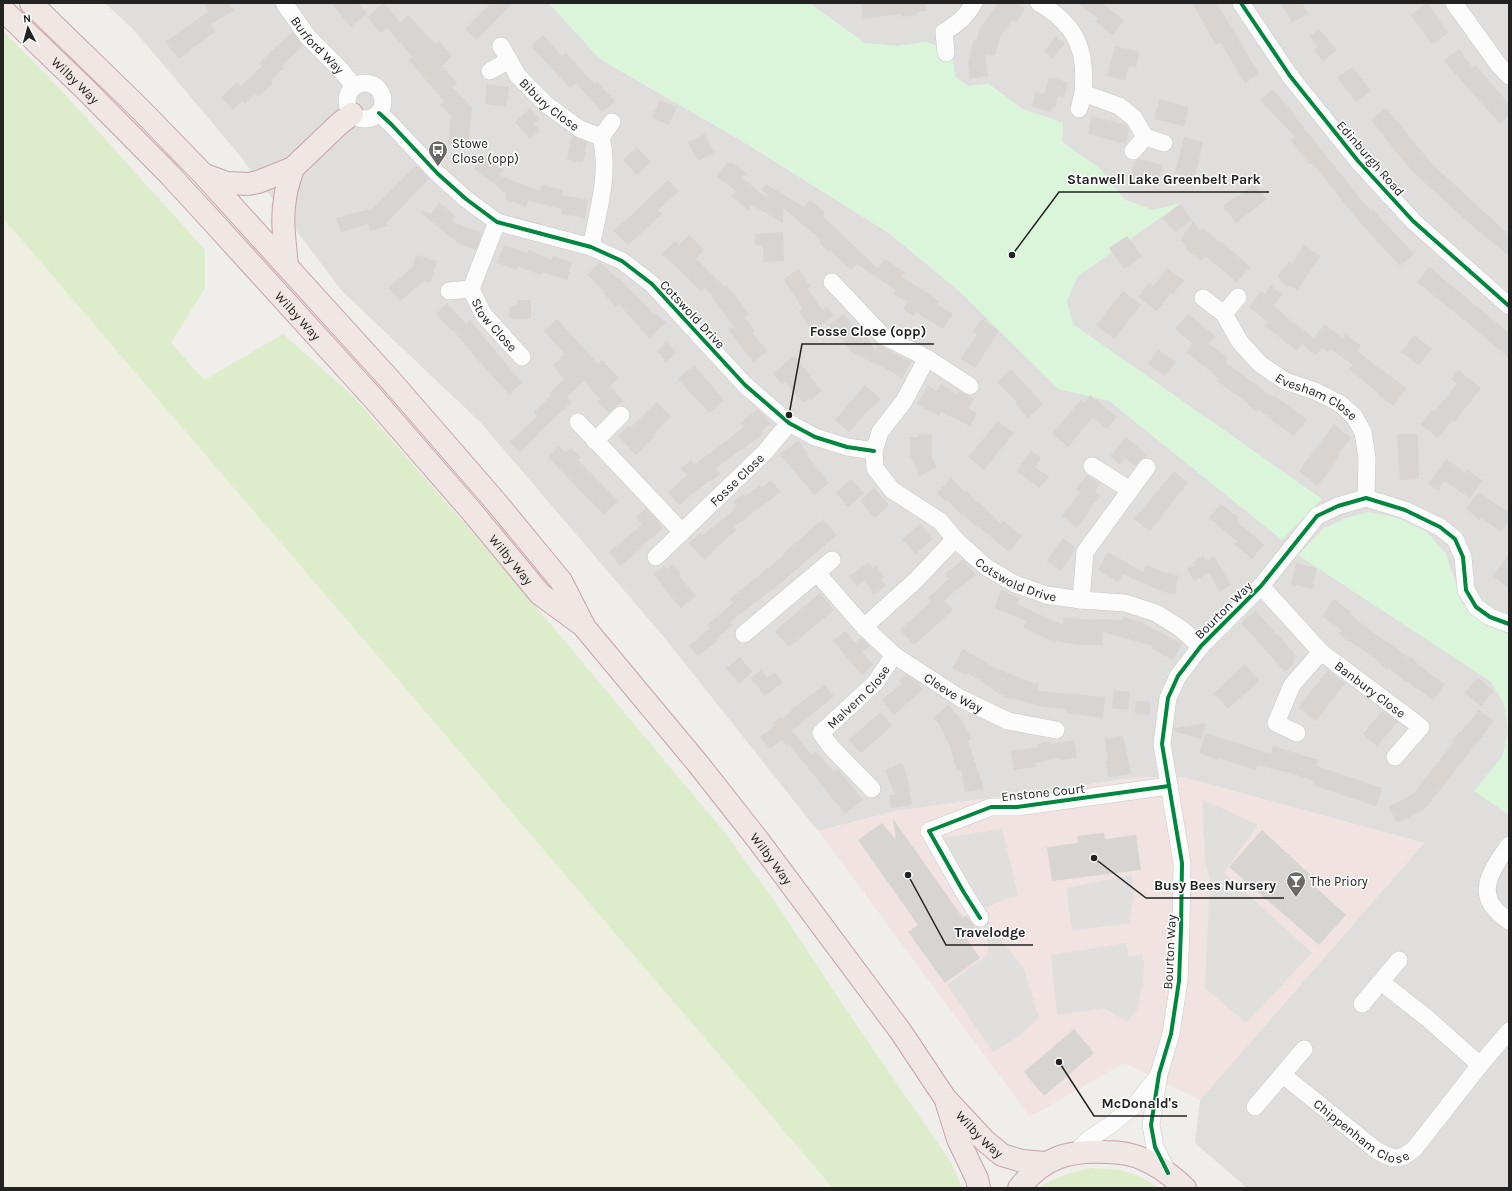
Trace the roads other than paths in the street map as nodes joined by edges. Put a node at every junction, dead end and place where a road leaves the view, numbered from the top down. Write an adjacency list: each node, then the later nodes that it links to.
1 (31, 3): 20 (highway, Wilby Way)
2 (284, 3): 11 (street, Burford Way)
3 (974, 3): 8 (street)
4 (1039, 3): 16 (street)
5 (1241, 3): 29 (street, Edinburgh Road)
6 (1454, 3): 10 (street)
7 (3, 10): 52 (highway, Wilby Way)
8 (946, 53)
9 (490, 71): 15 (street, Bibury Close)
10 (1509, 76)
11 (354, 86): 12 (street); 13 (street)
12 (379, 113): 13 (street); 21 (street, Cotswold Drive)
13 (352, 114): 19 (highway)
14 (612, 122): 15 (street)
15 (601, 137): 22 (street)
16 (1145, 137): 17 (street); 18 (street)
17 (1164, 143)
18 (1133, 151)
19 (293, 168): 20 (highway); 23 (highway)
20 (204, 175): 23 (highway, Wilby Way)
21 (497, 222): 22 (street, Cotswold Drive); 25 (street, Stow Close)
22 (591, 247): 36 (street, Cotswold Drive)
23 (287, 265): 52 (highway, Wilby Way)
24 (832, 282): 32 (street)
25 (471, 289): 26 (street, Stow Close); 31 (street, Stow Close)
26 (449, 291)
27 (1238, 297): 30 (street)
28 (1203, 298): 30 (street, Evesham Close)
29 (1509, 306)
30 (1224, 314): 42 (street, Evesham Close)
31 (522, 357)
32 (927, 358): 33 (street); 38 (street, Cotswold Drive)
33 (970, 386)
34 (621, 415): 37 (street)
35 (578, 422): 37 (street)
36 (789, 423): 38 (street, Cotswold Drive); 43 (street, Fosse Close)
37 (595, 441): 43 (street)
38 (874, 451): 44 (street, Cotswold Drive)
39 (1092, 466): 41 (street)
40 (1147, 467): 41 (street)
41 (1130, 490): 49 (street)
42 (1366, 498): 48 (street, Bourton Way); 50 (street)
43 (682, 532): 45 (street, Fosse Close)
44 (955, 539): 49 (street, Cotswold Drive); 51 (street)
45 (656, 557)
46 (832, 560): 47 (street)
47 (817, 573): 51 (street, Cleeve Way); 53 (street)
48 (1261, 586): 54 (street, Bourton Way); 55 (street, Banbury Close)
49 (1081, 600): 54 (street, Cotswold Drive)
50 (1509, 624)
51 (864, 627): 56 (street, Cleeve Way)
52 (585, 628): 73 (highway, Wilby Way)
53 (744, 634)
54 (1201, 646): 60 (street, Bourton Way)
55 (1321, 652): 58 (street); 59 (street, Banbury Close)
56 (894, 655): 57 (street, Cleeve Way); 61 (street, Malvern Close)
57 (1056, 730)
58 (1297, 733)
59 (1395, 757)
60 (1169, 786): 63 (street, Enstone Court); 71 (street, Bourton Way)
61 (872, 789)
62 (1509, 845): 64 (street)
63 (980, 918)
64 (1509, 921)
65 (1399, 960): 66 (street)
66 (1381, 982): 67 (street); 70 (street)
67 (1362, 1004)
68 (1509, 1031): 70 (street, Chippenham Close)
69 (1304, 1049): 72 (street)
70 (1480, 1065): 72 (street, Chippenham Close)
71 (1159, 1074): 75 (street, Bourton Way); 77 (street, Bourton Way)
72 (1283, 1075): 74 (street)
73 (945, 1098): 76 (highway, Wilby Way); 78 (highway, Wilby Way)
74 (1255, 1107)
75 (1076, 1152): 76 (highway); 77 (highway)
76 (1044, 1163): 79 (highway)
77 (1168, 1173): 80 (highway)
78 (979, 1188)
79 (1019, 1188)
80 (1185, 1188)

